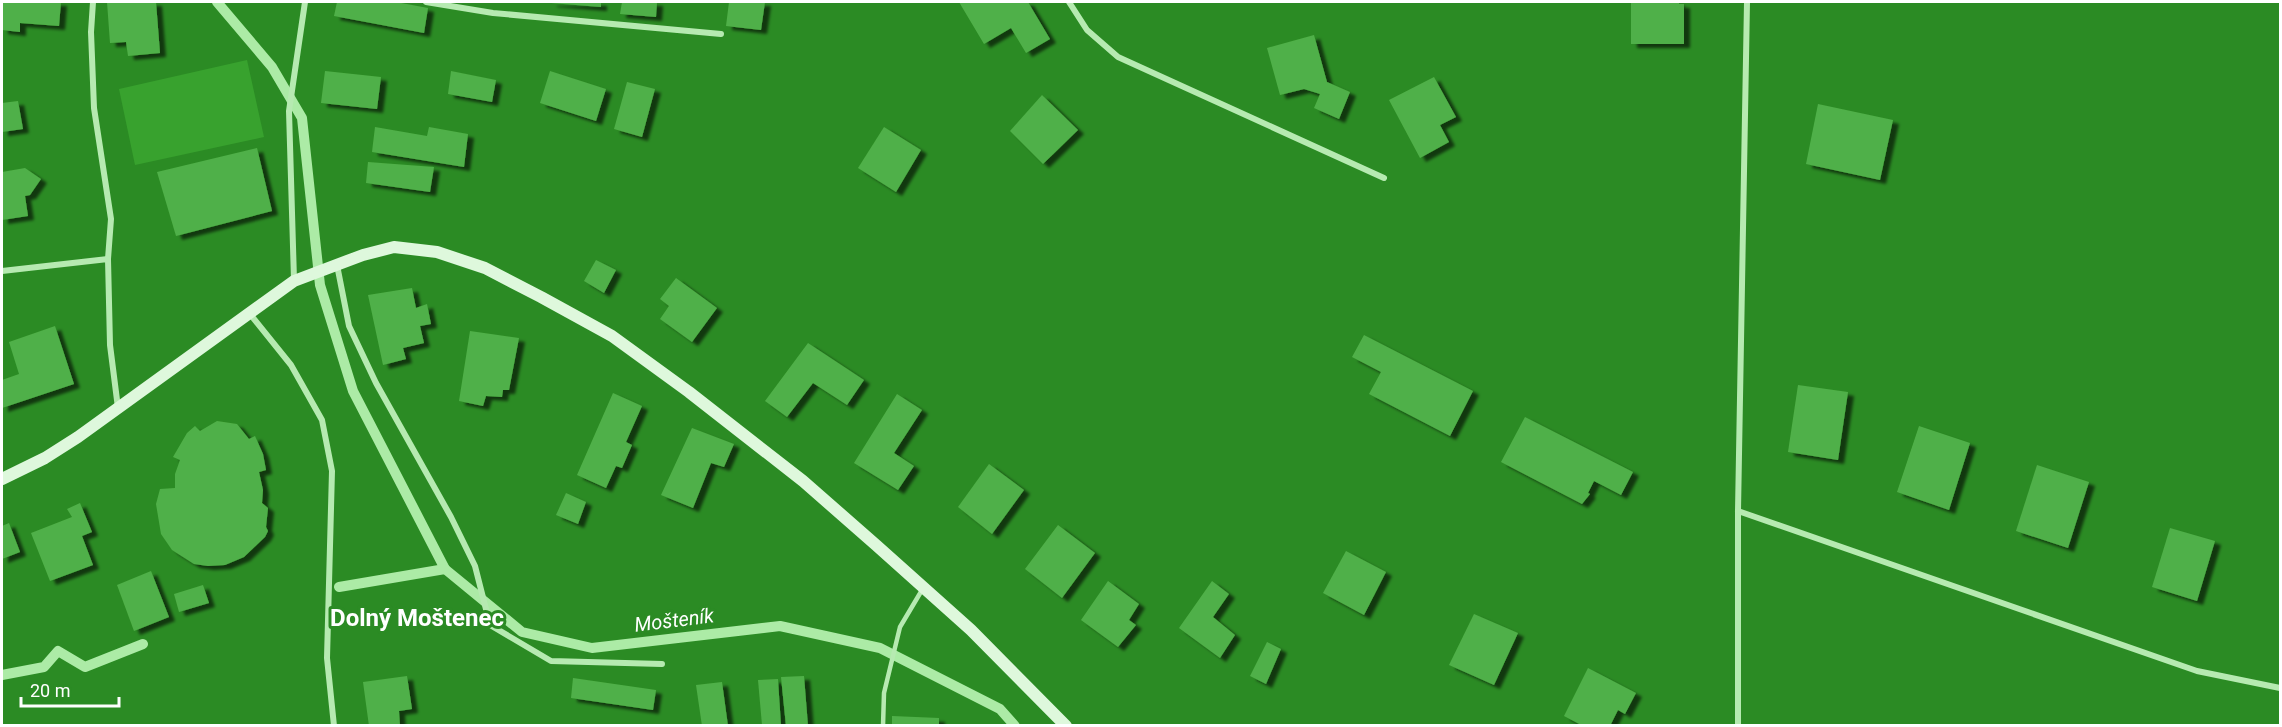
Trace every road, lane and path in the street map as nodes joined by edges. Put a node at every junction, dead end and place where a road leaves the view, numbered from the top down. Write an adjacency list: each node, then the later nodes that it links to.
1 (93, 2): 8 (street)
2 (305, 2): 11 (street)
3 (426, 2): 6 (street)
4 (1069, 2): 7 (street)
5 (1747, 2): 15 (street)
6 (721, 34)
7 (1384, 178)
8 (108, 259): 10 (street); 13 (street)
9 (337, 264): 11 (street); 16 (street); 17 (street)
10 (2, 271)
11 (299, 279): 12 (street)
12 (249, 313): 13 (street); 19 (street)
13 (118, 408): 14 (street)
14 (2, 478)
15 (1738, 512): 18 (street); 22 (street)
16 (924, 588): 20 (lane); 21 (street)
17 (662, 664)
18 (2280, 688)
19 (334, 726)
20 (883, 726)
21 (1066, 726)
22 (1738, 726)

